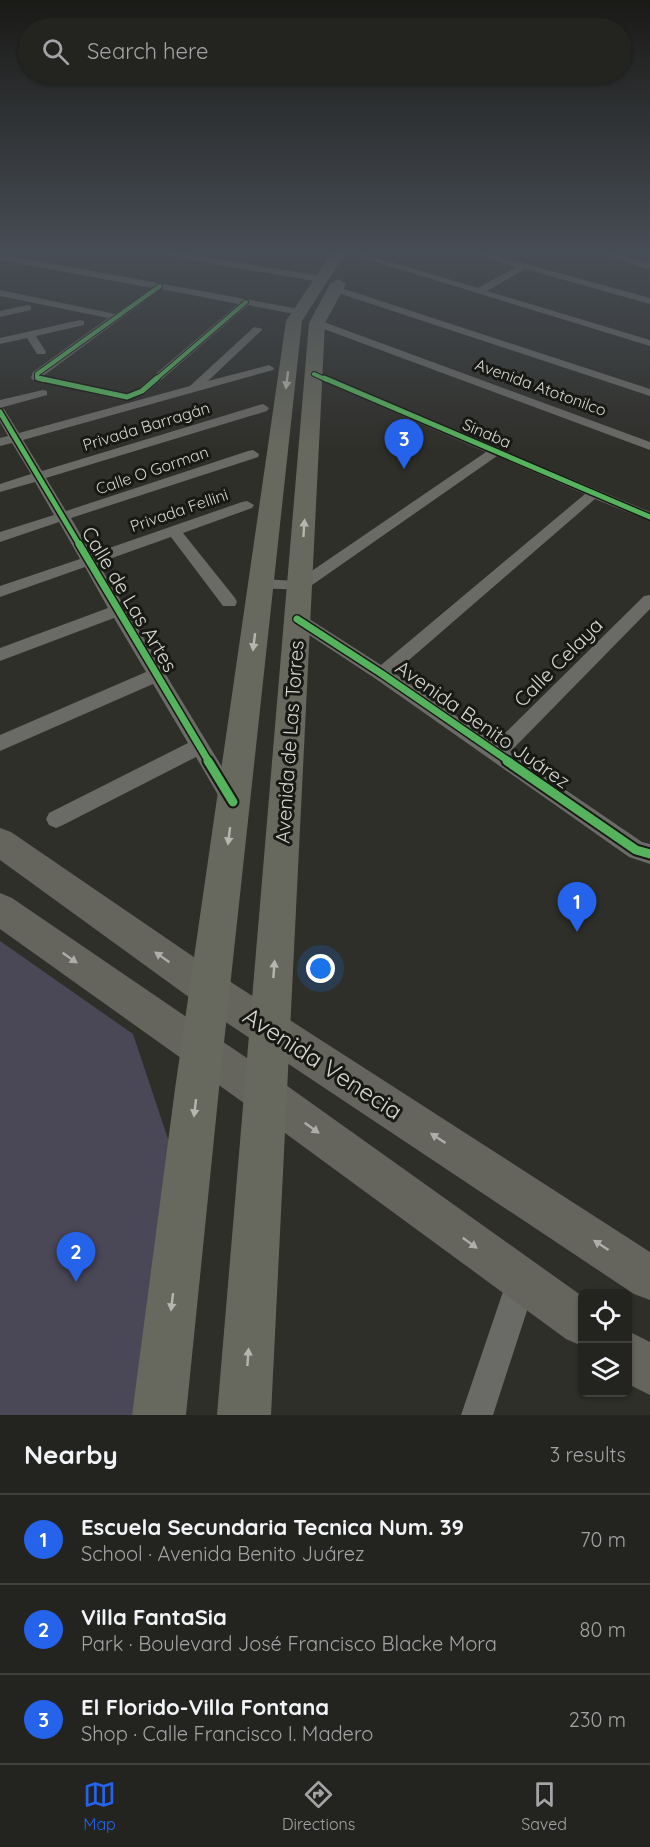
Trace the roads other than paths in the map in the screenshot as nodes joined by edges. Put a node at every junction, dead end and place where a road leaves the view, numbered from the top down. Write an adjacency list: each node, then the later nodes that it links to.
1 (115, 318): 2 (street)
2 (227, 318)
3 (304, 318): 36 (main road, Avenida de Las Torres, one-way to 36)
4 (308, 318): 15 (main road, Avenida de Las Torres)
5 (311, 318): 24 (street, Avenida Atotonilco)
6 (429, 318): 18 (street)
7 (568, 318): 12 (street)
8 (80, 323): 10 (street)
9 (258, 329): 16 (street)
10 (30, 334): 11 (street); 13 (street)
11 (0, 341)
12 (650, 343)
13 (41, 352)
14 (269, 368): 16 (street)
15 (314, 374): 25 (street, Sinaba); 37 (main road, Avenida de Las Torres, one-way to 15)
16 (192, 389): 22 (street)
17 (43, 393): 19 (street)
18 (650, 393)
19 (0, 404)
20 (263, 408): 27 (street, Privada Barragán)
21 (0, 412): 22 (street, Calle de Las Artes)
22 (15, 438): 23 (street); 27 (street, Calle de Las Artes)
23 (0, 442)
24 (650, 446)
25 (496, 451): 29 (street, Sinaba); 37 (street)
26 (253, 454): 32 (street, Calle O Gorman)
27 (39, 476): 28 (street, Privada Barragán); 32 (street, Calle de Las Artes)
28 (0, 488)
29 (594, 493): 31 (street, Sinaba); 44 (street)
30 (248, 505): 33 (street, Privada Fellini)
31 (650, 517)
32 (62, 518): 34 (street, Calle O Gorman); 35 (street, Calle de Las Artes)
33 (174, 531): 35 (street, Privada Fellini); 40 (street)
34 (0, 537)
35 (89, 561): 38 (street, Privada Fellini); 41 (street, Calle de Las Artes)
36 (261, 584): 37 (street); 49 (main road, Avenida de Las Torres, one-way to 49)
37 (300, 586): 42 (main road, Avenida de Las Torres)
38 (0, 592)
39 (650, 600): 48 (street, Calle Celaya)
40 (229, 602)
41 (118, 610): 43 (street); 45 (street, Calle de Las Artes)
42 (297, 619): 44 (street, Avenida Benito Juárez); 55 (main road, Avenida de Las Torres, one-way to 42)
43 (0, 655)
44 (382, 674): 48 (street, Avenida Benito Juárez)
45 (157, 675): 46 (street); 47 (street, Calle de Las Artes)
46 (0, 743)
47 (200, 746): 49 (street, Calle de Las Artes); 50 (street)
48 (495, 754): 52 (street, Avenida Benito Juárez)
49 (233, 802): 54 (main road, Avenida de Las Torres, one-way to 54)
50 (57, 819)
51 (0, 842): 54 (main road, Avenida Venecia, one-way to 51)
52 (650, 854)
53 (0, 909): 56 (main road, one-way to 56)
54 (210, 990): 55 (main road, Avenida Venecia); 56 (main road, Avenida de Las Torres)
55 (270, 1028): 57 (main road, Avenida de Las Torres); 58 (main road, Avenida Venecia, one-way to 55)
56 (202, 1050): 57 (main road); 63 (main road, Avenida de Las Torres, one-way to 63)
57 (265, 1094): 59 (main road, one-way to 59); 64 (main road, Avenida de Las Torres, one-way to 57)
58 (650, 1278)
59 (522, 1280): 60 (main road); 65 (street)
60 (578, 1320)
61 (632, 1358): 62 (main road)
62 (650, 1371)
63 (159, 1415)
64 (244, 1415)
65 (477, 1415)

